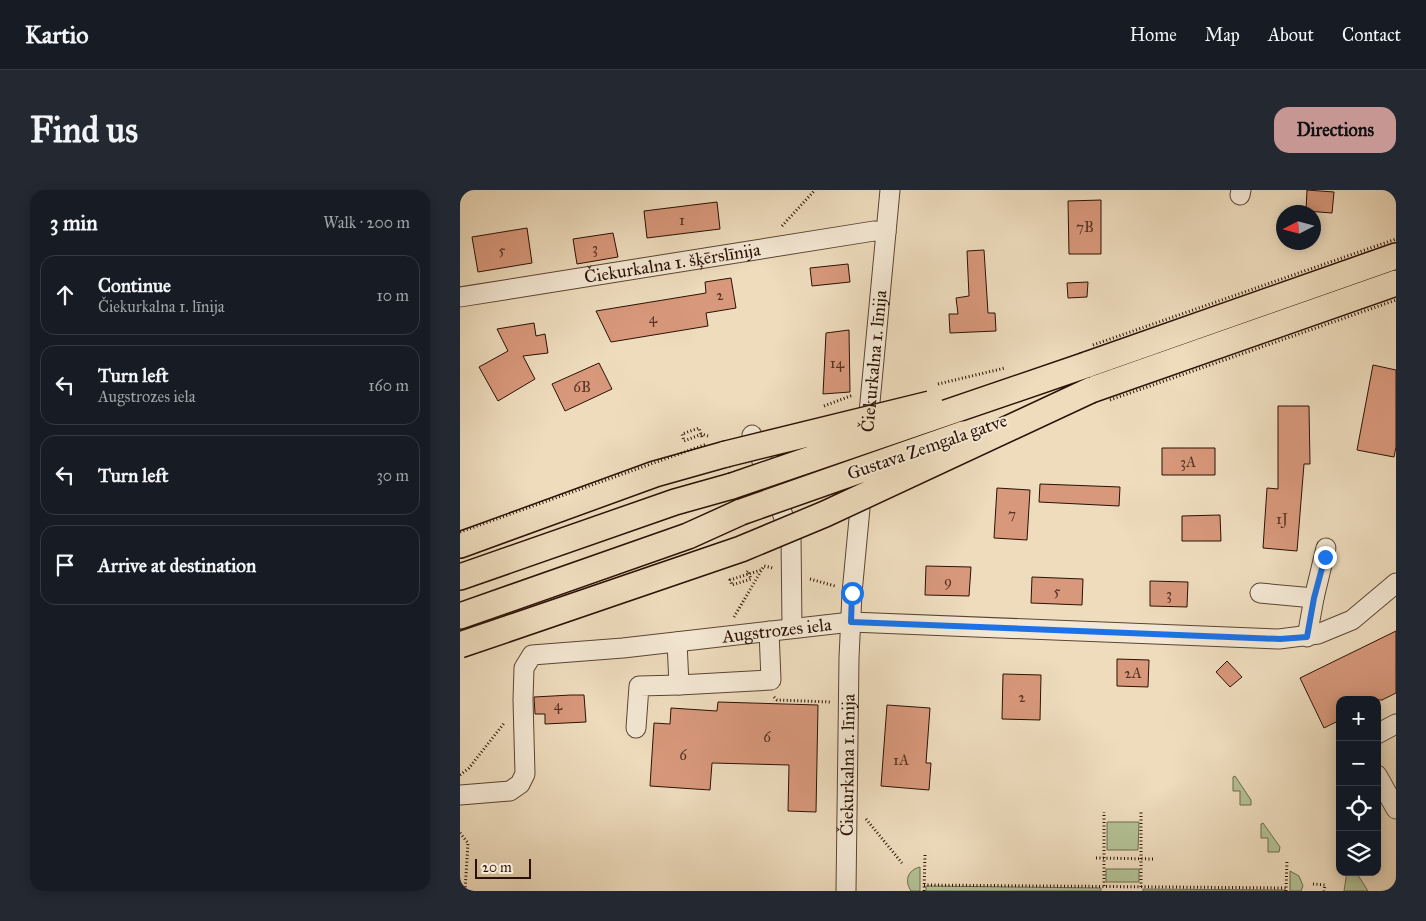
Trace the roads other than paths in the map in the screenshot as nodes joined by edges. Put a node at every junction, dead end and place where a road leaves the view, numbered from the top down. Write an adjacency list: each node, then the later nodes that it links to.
1 (890, 190): 2 (street, Čiekurkalna 1. līnija)
2 (886, 232): 5 (street, Čiekurkalna 1. šķērslīnija); 16 (street, Čiekurkalna 1. līnija)
3 (1396, 256): 6 (main road, Gustava Zemgala gatve)
4 (1396, 284): 7 (main road, Gustava Zemgala gatve)
5 (460, 296)
6 (1086, 365): 9 (main road, bridge); 11 (main road, Gustava Zemgala gatve, bridge)
7 (1091, 390): 15 (main road, Gustava Zemgala gatve, bridge); 21 (main road, bridge)
8 (752, 435): 17 (street)
9 (460, 545)
10 (1326, 548): 14 (street)
11 (460, 577)
12 (1396, 583): 19 (street, Augstrozes iela)
13 (1260, 593): 14 (street)
14 (1314, 598): 19 (street)
15 (460, 616)
16 (851, 622): 17 (street, Augstrozes iela); 19 (street, Augstrozes iela); 29 (street, Čiekurkalna 1. līnija)
17 (792, 628): 18 (street, Augstrozes iela)
18 (769, 631): 20 (street, Augstrozes iela); 22 (street)
19 (1307, 637)
20 (677, 642): 22 (street); 27 (street, Augstrozes iela)
21 (460, 646)
22 (679, 685): 24 (street)
23 (1396, 724): 25 (street)
24 (636, 728)
25 (1381, 732)
26 (1381, 782): 28 (street)
27 (460, 795)
28 (1396, 809)
29 (846, 891)

